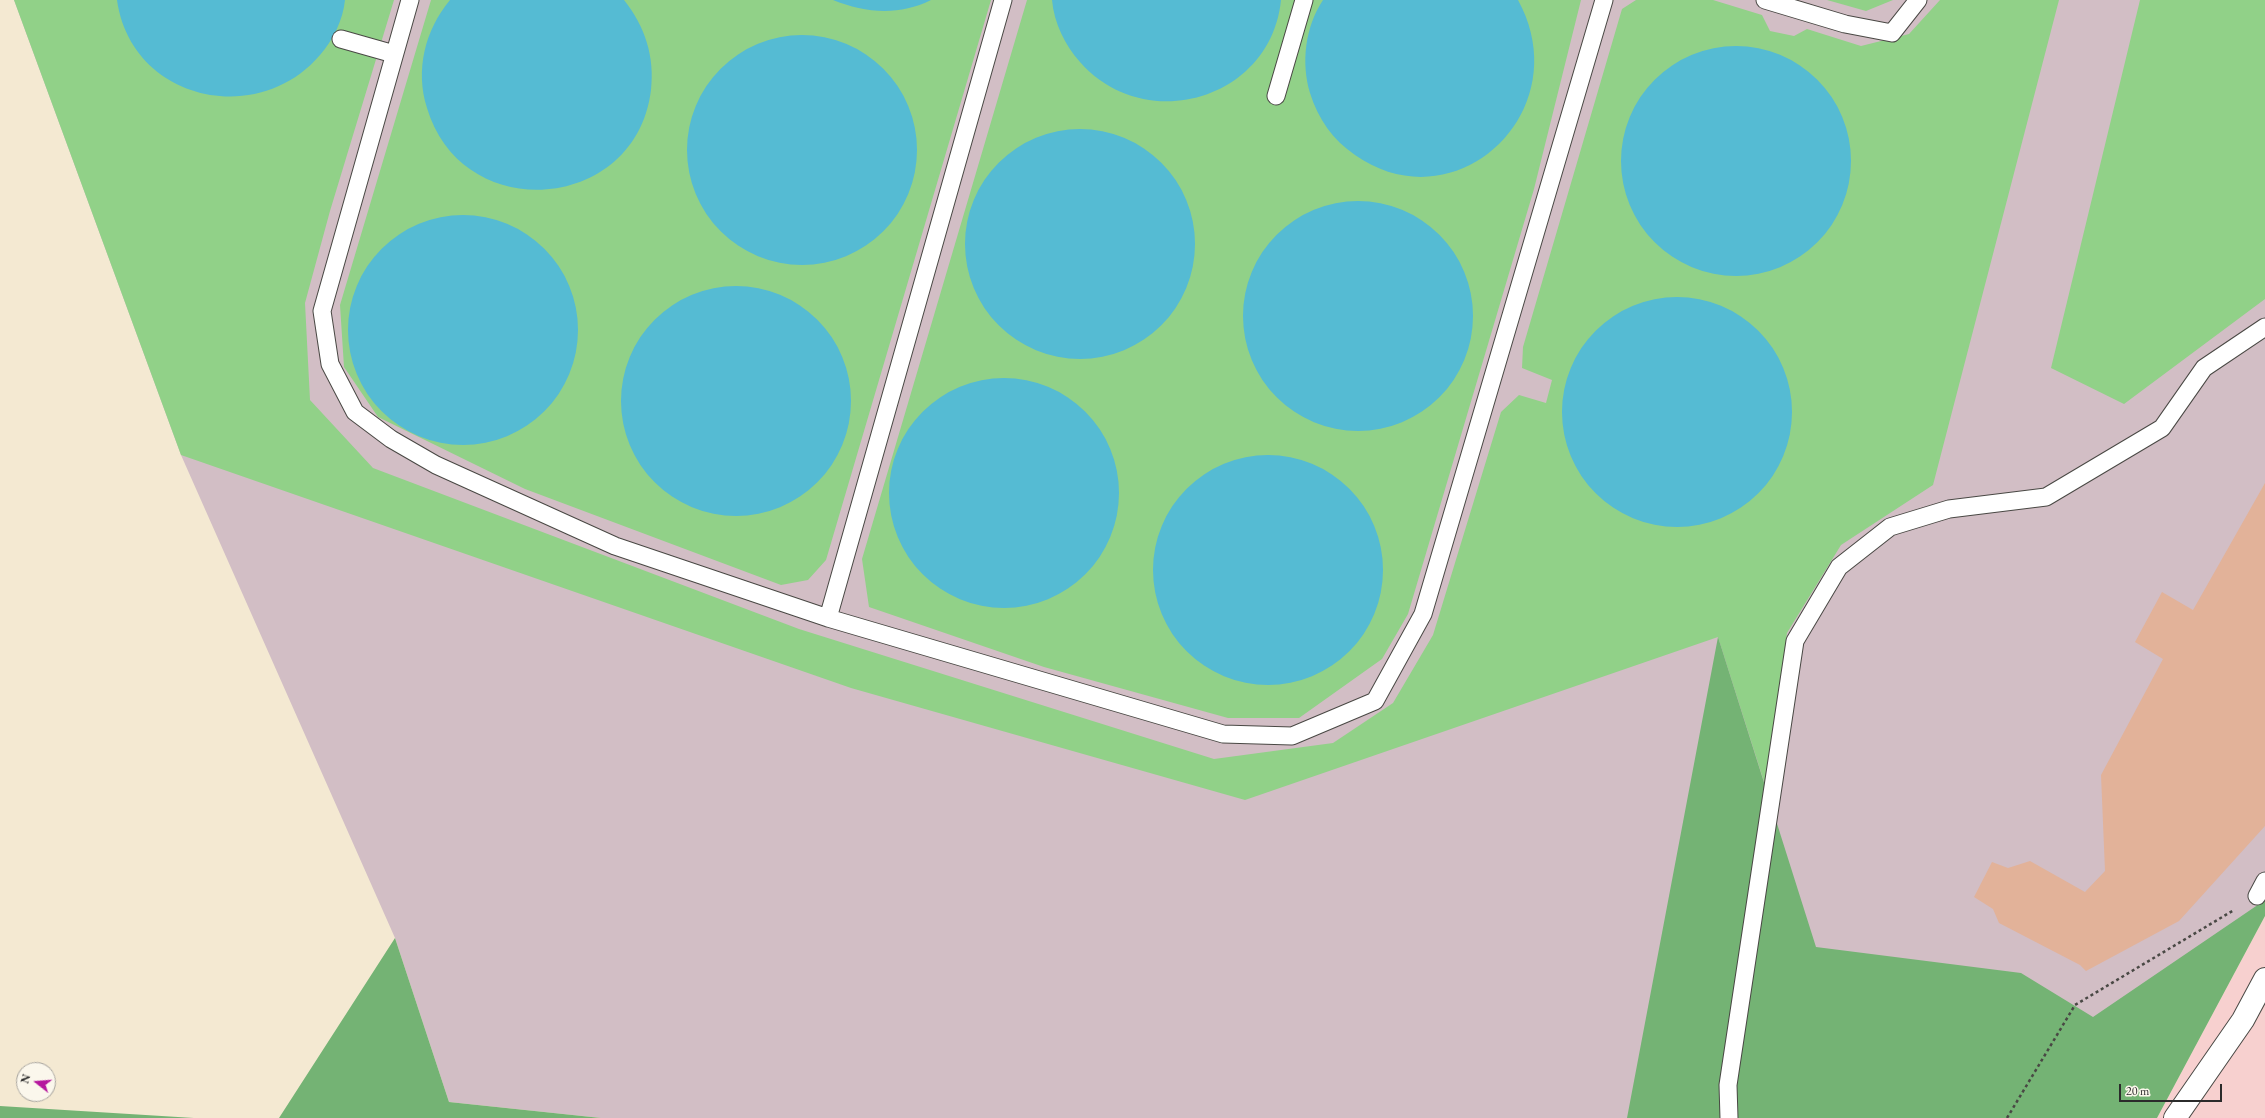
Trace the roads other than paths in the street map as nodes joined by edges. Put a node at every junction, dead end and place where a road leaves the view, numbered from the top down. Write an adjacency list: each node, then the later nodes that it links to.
1 (410, 0): 8 (lane)
2 (1003, 0): 11 (lane)
3 (1304, 0): 9 (lane)
4 (1604, 0): 11 (lane)
5 (1765, 0): 6 (lane)
6 (1918, 0)
7 (341, 39): 8 (lane)
8 (394, 54): 11 (lane)
9 (1276, 96)
10 (2265, 327): 15 (lane)
11 (828, 618)
12 (2265, 881): 13 (lane)
13 (2257, 896)
14 (2265, 979): 16 (street)
15 (1729, 1118)
16 (2176, 1118)

